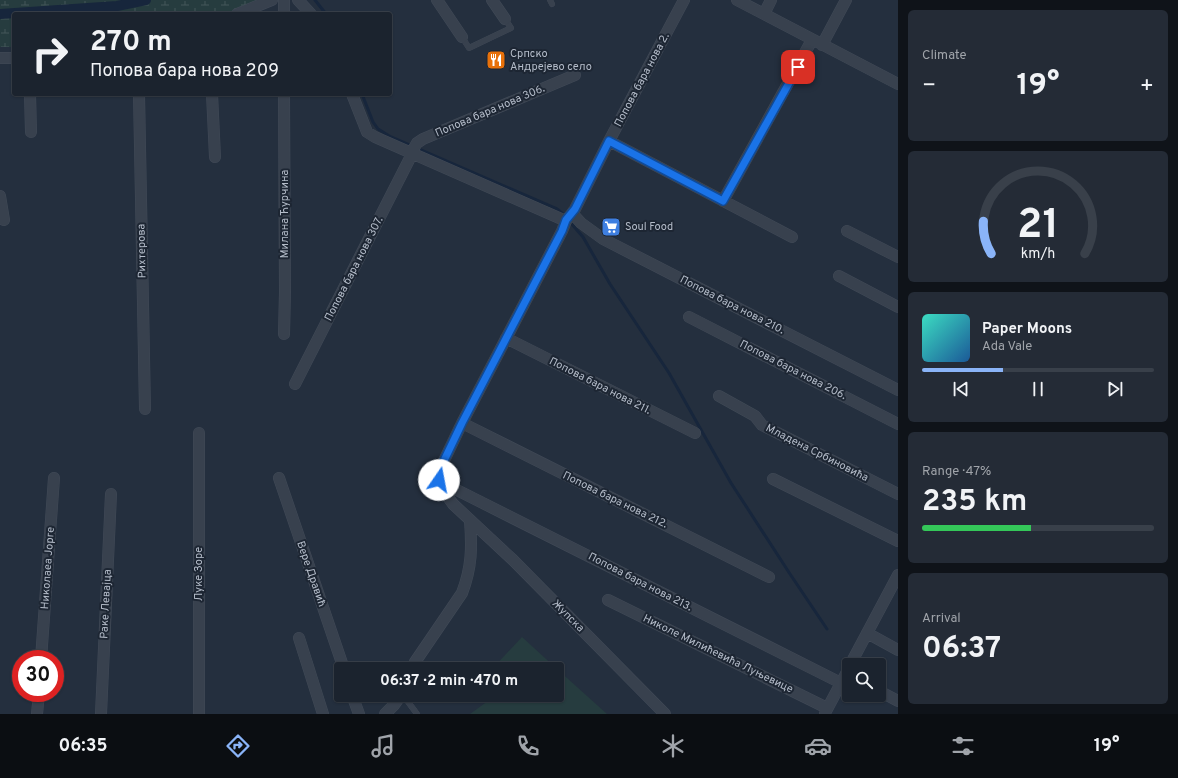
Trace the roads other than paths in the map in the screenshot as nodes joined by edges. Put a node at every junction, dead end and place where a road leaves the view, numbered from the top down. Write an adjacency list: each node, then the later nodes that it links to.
1 (272, 0): 10 (street)
2 (284, 0): 11 (street)
3 (298, 0): 12 (street)
4 (437, 0): 15 (street)
5 (492, 0): 14 (street)
6 (684, 0): 27 (street, Попова бара нова 2.)
7 (737, 0): 13 (street)
8 (771, 0): 13 (street)
9 (846, 0): 16 (street)
10 (242, 12)
11 (284, 12)
12 (309, 12)
13 (764, 14): 16 (street)
14 (505, 19): 15 (lane)
15 (462, 38)
16 (817, 42): 20 (street); 31 (street)
17 (0, 58): 18 (street)
18 (12, 58)
19 (575, 75): 28 (street, Попова бара нова 306.)
20 (898, 84)
21 (30, 96): 26 (street)
22 (139, 96): 45 (street, Рихтерова)
23 (212, 96): 29 (street)
24 (284, 96): 40 (street, Милана Ћурчина)
25 (353, 96): 28 (street)
26 (31, 132)
27 (609, 141): 31 (street); 32 (street, Попова бара нова 2.)
28 (413, 150): 32 (street); 42 (street, Попова бара нова 307.)
29 (214, 157)
30 (0, 196): 33 (street)
31 (723, 201): 35 (street)
32 (569, 217): 41 (street, Попова бара нова 2.); 43 (street, Попова бара нова 210.)
33 (4, 220)
34 (848, 231): 36 (street)
35 (792, 237)
36 (898, 256)
37 (839, 276): 38 (street)
38 (898, 307)
39 (688, 317): 47 (street, Попова бара нова 206.)
40 (284, 334)
41 (506, 338): 46 (street, Попова бара нова 2.); 49 (street, Попова бара нова 211.)
42 (295, 384)
43 (898, 390)
44 (719, 396): 55 (street, Младена Србиновића)
45 (145, 409)
46 (462, 423): 53 (street, Попова бара нова 2.); 59 (street, Попова бара нова 212.)
47 (898, 424)
48 (199, 433): 79 (street, Луке Зоре)
49 (695, 433)
50 (54, 478): 63 (street, Николаеа Јорге)
51 (279, 478): 66 (street, Вере Дравић)
52 (773, 479): 57 (street)
53 (439, 480): 56 (street); 68 (street, Попова бара нова 213.)
54 (111, 494): 78 (street, Раке Левајца)
55 (898, 494)
56 (470, 520): 67 (street); 84 (street, Жупска)
57 (898, 541)
58 (898, 575): 61 (street)
59 (770, 576)
60 (608, 600): 76 (street, Николе Милићевића Луњевице)
61 (867, 633): 64 (street); 65 (street)
62 (299, 638): 80 (street)
63 (42, 650)
64 (898, 650)
65 (854, 658)
66 (342, 662)
67 (416, 662)
68 (842, 671)
69 (842, 682): 76 (street)
70 (886, 694): 71 (street)
71 (898, 700)
72 (39, 702): 77 (street)
73 (355, 702): 81 (street)
74 (397, 702): 82 (street)
75 (408, 702): 83 (lane)
76 (826, 711)
77 (38, 714)
78 (101, 714)
79 (198, 714)
80 (323, 714)
81 (359, 714)
82 (385, 714)
83 (417, 714)
84 (665, 714)

